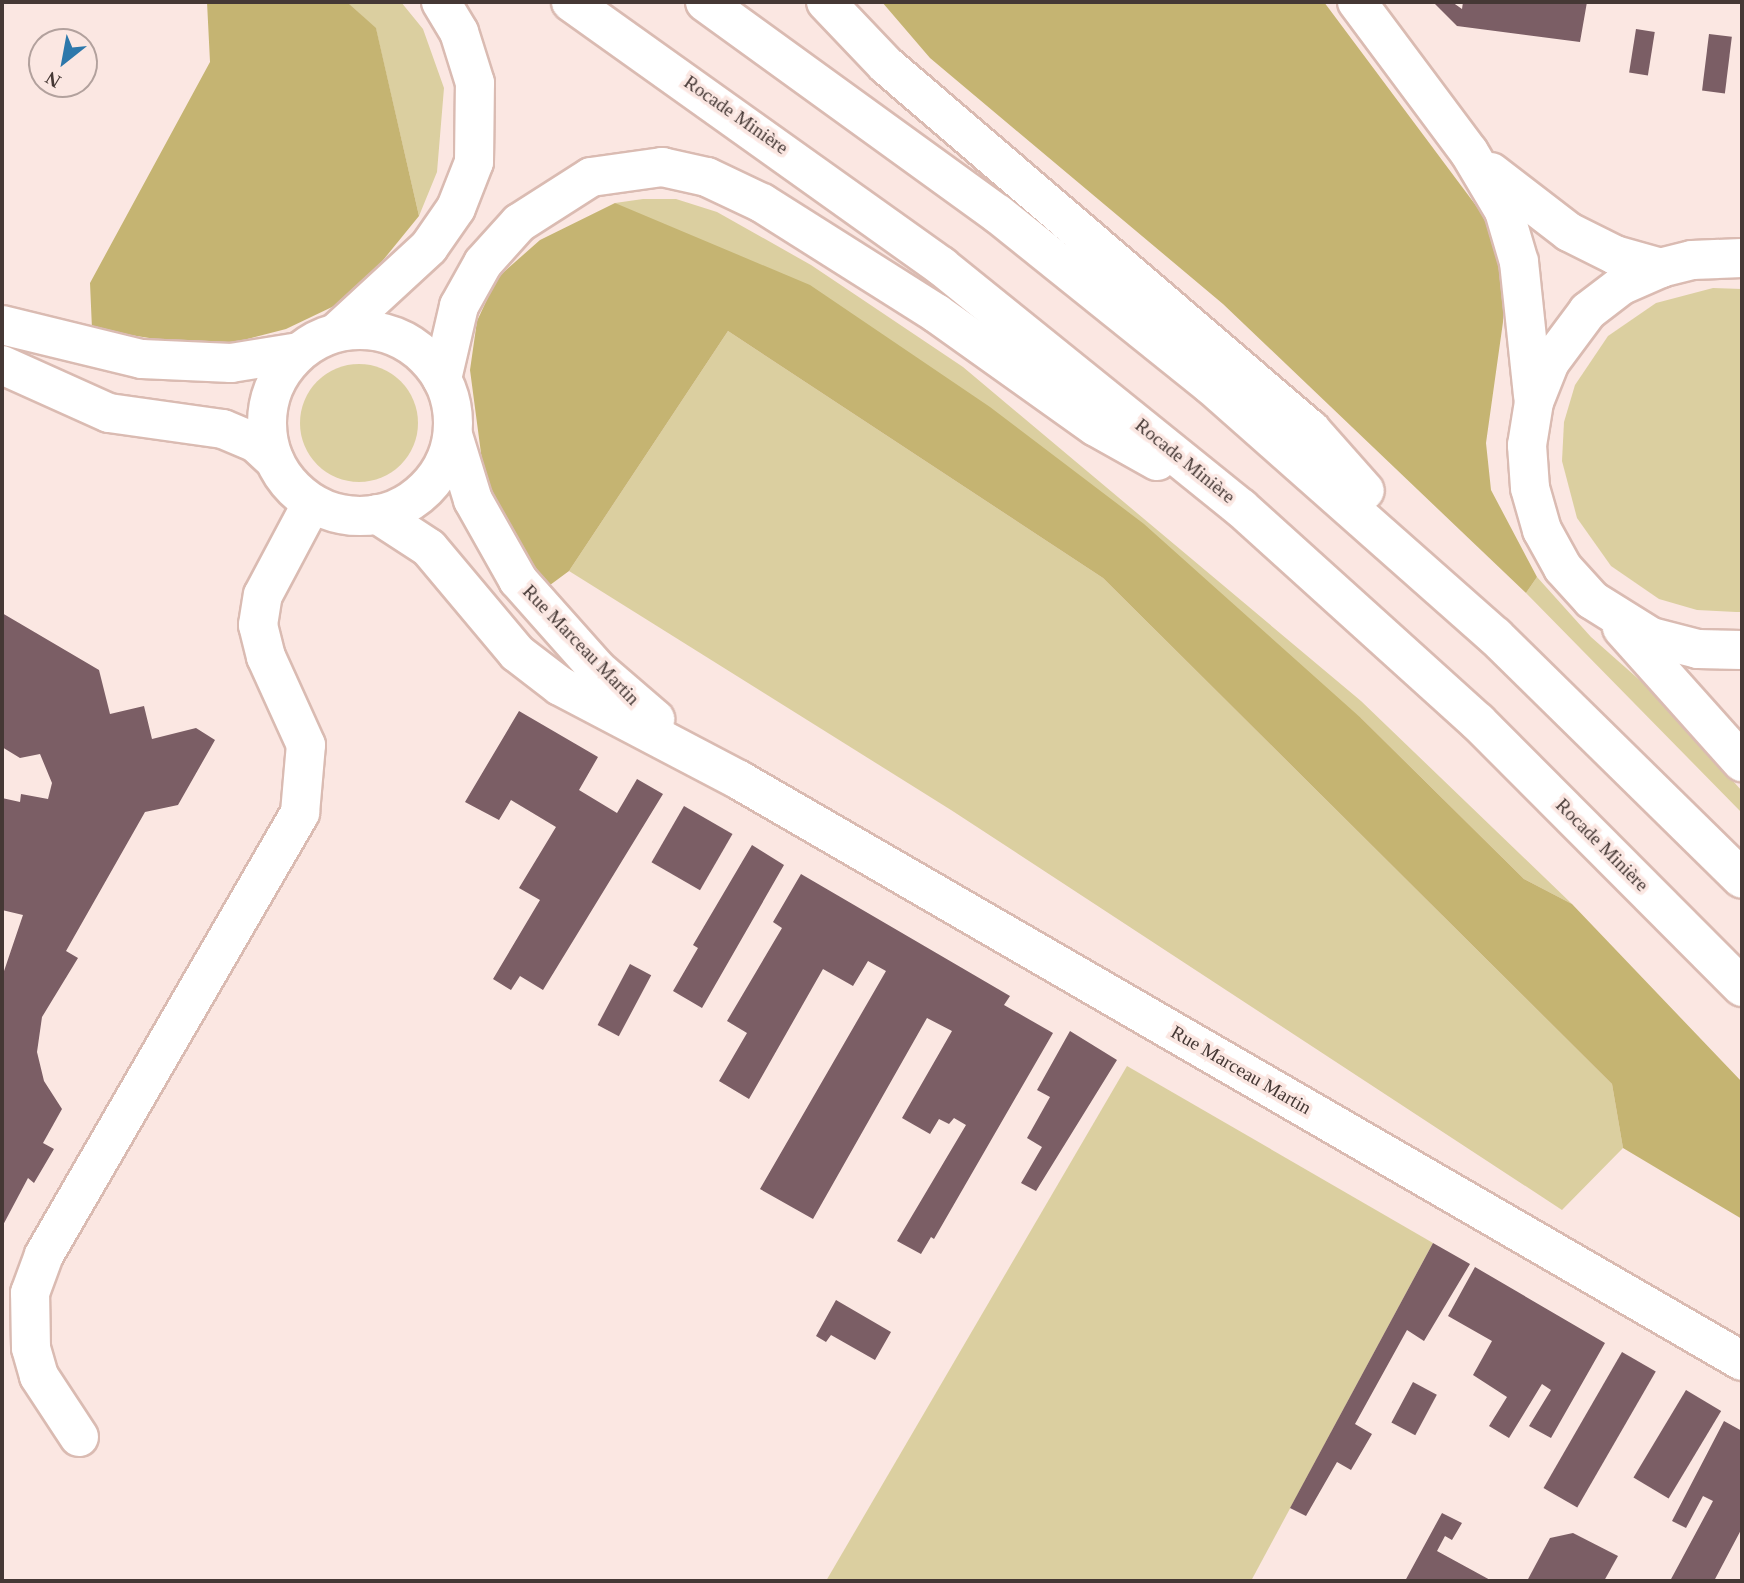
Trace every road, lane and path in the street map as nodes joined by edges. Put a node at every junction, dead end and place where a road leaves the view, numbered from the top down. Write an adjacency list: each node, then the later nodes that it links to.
1 (441, 2): 10 (main road)
2 (571, 2): 18 (main road, Rocade Minière)
3 (705, 2): 21 (main road)
4 (826, 2): 21 (main road)
5 (1357, 2): 6 (main road)
6 (1469, 152): 8 (main road); 14 (main road)
7 (1742, 258): 8 (main road)
8 (1661, 268): 14 (main road)
9 (2, 325): 11 (main road, Rue Marceau Martin)
10 (337, 332): 11 (main road, Rue Marceau Martin); 13 (main road, Rue Marceau Martin)
11 (299, 352): 16 (main road, Rue Marceau Martin)
12 (2, 365): 16 (main road, Rue Marceau Martin)
13 (442, 379): 15 (main road, Rue Marceau Martin); 18 (main road)
14 (1534, 402): 20 (main road)
15 (453, 435): 19 (main road, Rue Marceau Martin); 24 (main road, Rue Marceau Martin)
16 (274, 460): 17 (main road, Rue Marceau Martin)
17 (312, 503): 19 (main road, Rue Marceau Martin); 28 (main road)
18 (1241, 508): 26 (main road, Rocade Minière)
19 (377, 514): 24 (main road, Rue Marceau Martin)
20 (1609, 614): 22 (main road); 23 (main road)
21 (1495, 636): 25 (main road)
22 (1742, 650)
23 (1742, 762)
24 (739, 780): 27 (main road, Rue Marceau Martin)
25 (1742, 879)
26 (1742, 987)
27 (1742, 1361)
28 (79, 1437)

